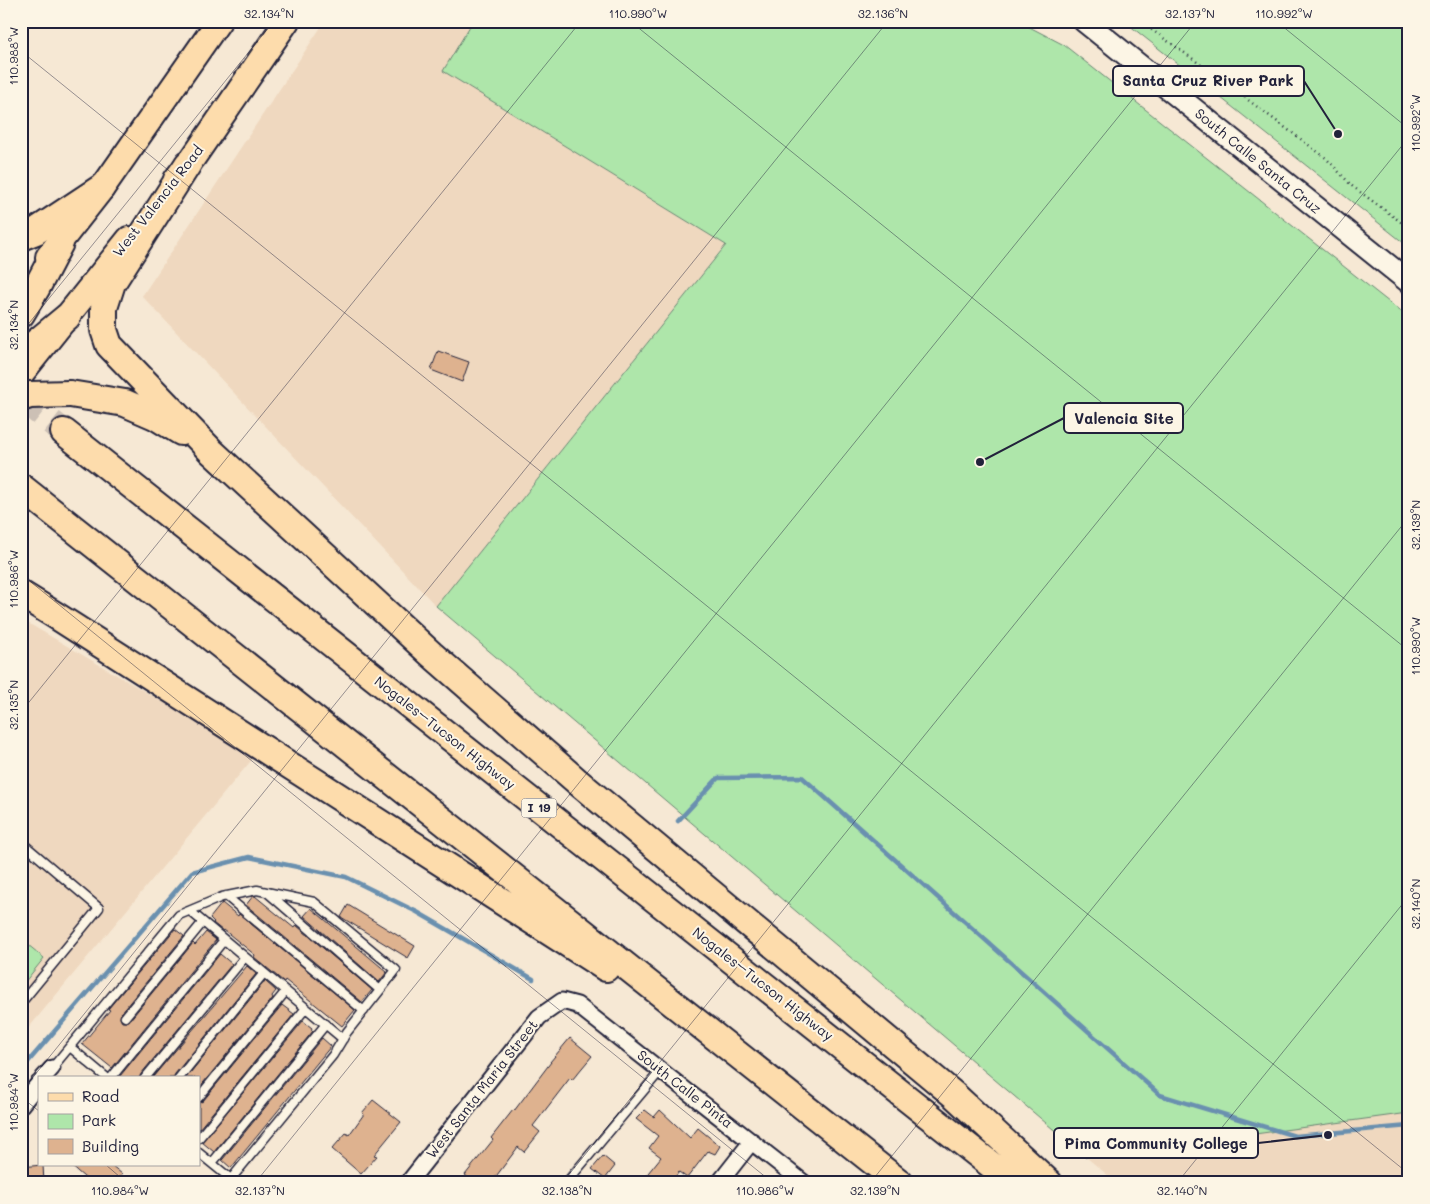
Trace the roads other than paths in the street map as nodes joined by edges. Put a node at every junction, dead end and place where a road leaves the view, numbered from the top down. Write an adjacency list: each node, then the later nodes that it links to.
1 (219, 21): 5 (main road)
2 (287, 21): 4 (main road, West Valencia Road)
3 (1084, 21): 8 (street, South Calle Santa Cruz)
4 (188, 164): 11 (main road, West Valencia Road); 15 (highway)
5 (101, 188): 6 (highway); 7 (main road)
6 (21, 237)
7 (60, 243): 9 (main road); 10 (highway)
8 (1409, 282)
9 (21, 289)
10 (21, 314)
11 (67, 317): 12 (highway)
12 (24, 364)
13 (21, 398): 15 (highway, bridge)
14 (64, 432): 57 (highway, Nogales–Tucson Highway / I 19)
15 (211, 451): 58 (highway)
16 (21, 487): 38 (highway)
17 (21, 576): 19 (highway)
18 (21, 594): 19 (highway)
19 (55, 614): 38 (highway)
20 (21, 842): 31 (lane)
21 (267, 892): 22 (lane); 28 (lane); 28 (lane)
22 (226, 896): 23 (lane); 33 (lane)
23 (190, 910): 24 (lane); 37 (lane)
24 (204, 922): 25 (lane); 34 (lane)
25 (224, 940): 26 (lane); 42 (lane)
26 (244, 956): 27 (lane); 43 (lane)
27 (264, 973): 29 (lane); 44 (lane)
28 (380, 990): 33 (lane)
29 (286, 991): 32 (lane); 46 (lane)
30 (562, 1001): 39 (street, South Calle Pinta); 52 (street, West Santa Maria Street)
31 (21, 1003)
32 (306, 1008): 35 (lane); 48 (lane)
33 (364, 1011): 36 (lane)
34 (125, 1017)
35 (326, 1024): 36 (lane); 51 (lane)
36 (343, 1039): 51 (lane)
37 (70, 1047): 40 (lane); 41 (lane)
38 (734, 1050): 56 (highway)
39 (661, 1070): 49 (street, South Calle Pinta); 53 (lane)
40 (47, 1073)
41 (105, 1076)
42 (113, 1076)
43 (147, 1076)
44 (181, 1076)
45 (38, 1084): 47 (street)
46 (200, 1096)
47 (21, 1104)
48 (200, 1137)
49 (752, 1141): 54 (street); 55 (street, South Calle Pinta)
50 (200, 1154): 51 (lane)
51 (212, 1163)
52 (408, 1183)
53 (566, 1183)
54 (719, 1183)
55 (804, 1183)
56 (900, 1183)
57 (1014, 1183)
58 (1049, 1183)

